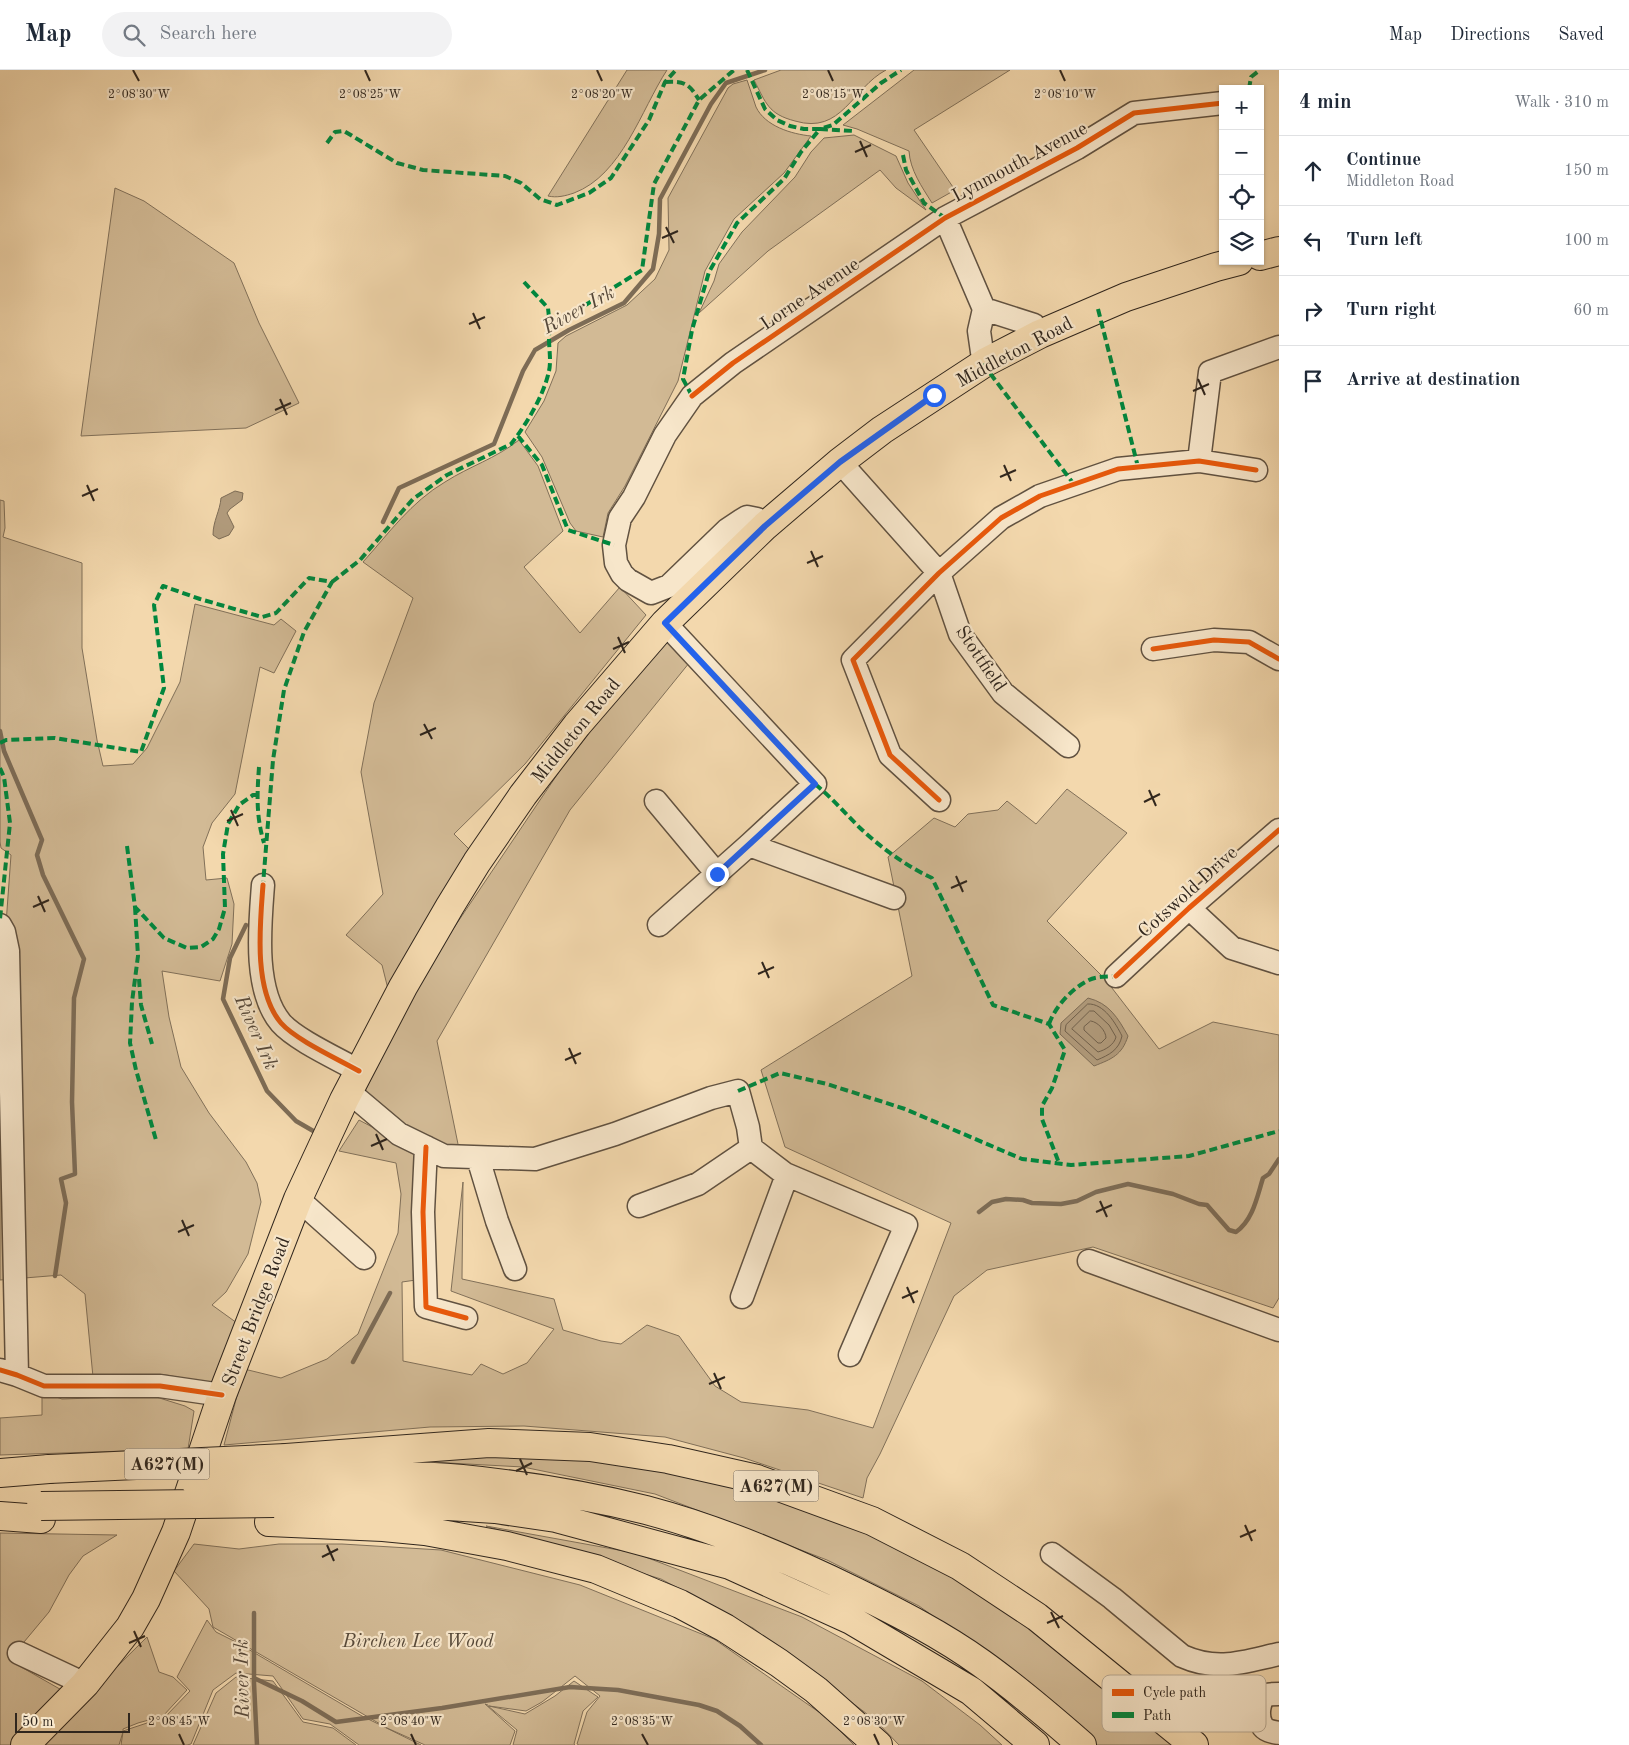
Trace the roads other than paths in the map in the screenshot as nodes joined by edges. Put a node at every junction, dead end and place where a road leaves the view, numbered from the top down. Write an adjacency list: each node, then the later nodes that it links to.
1 (1219, 103): 2 (street, Lynmouth Avenue)
2 (945, 218): 6 (street); 13 (street, Lorne Avenue)
3 (1279, 251): 4 (main road)
4 (1264, 255)
5 (1226, 265): 7 (main road, Middleton Road)
6 (984, 309): 7 (street); 9 (street)
7 (1040, 334): 9 (main road, Middleton Road)
8 (1279, 347): 11 (street)
9 (986, 362): 10 (main road, Middleton Road)
10 (840, 462): 13 (main road, Middleton Road); 14 (street, Stottfield)
11 (1199, 462): 12 (street); 14 (street)
12 (1256, 470)
13 (765, 526): 15 (main road, Middleton Road)
14 (939, 573): 18 (street, Stottfield); 19 (street)
15 (665, 623): 22 (street); 31 (main road, Middleton Road)
16 (1153, 649): 17 (street)
17 (1279, 659)
18 (1068, 746)
19 (939, 800)
20 (656, 801): 23 (street)
21 (1279, 830): 26 (street, Cotswold Drive)
22 (749, 845): 23 (street); 25 (street)
23 (717, 874): 28 (street)
24 (264, 885): 31 (street)
25 (894, 898)
26 (1190, 908): 29 (street, Cotswold Drive); 30 (street, Cotswold Drive)
27 (0, 925): 45 (street)
28 (659, 925)
29 (1279, 963)
30 (1116, 976)
31 (350, 1088): 32 (street); 36 (main road, Street Bridge Road)
32 (426, 1147): 34 (street); 42 (street)
33 (751, 1148): 34 (street); 35 (street); 37 (street)
34 (478, 1158): 40 (street)
35 (787, 1175): 41 (street); 44 (street)
36 (298, 1199): 38 (street); 46 (main road, Street Bridge Road)
37 (639, 1206)
38 (364, 1258)
39 (1089, 1261): 43 (street)
40 (515, 1269)
41 (742, 1297)
42 (466, 1318)
43 (1279, 1330)
44 (850, 1355)
45 (8, 1373): 46 (street)
46 (222, 1394): 58 (main road, Street Bridge Road)
47 (0, 1473): 48 (main road, A627(M))
48 (48, 1474): 49 (main road, A627(M)); 50 (main road, A627(M), bridge)
49 (0, 1480)
50 (278, 1491): 52 (main road, A627(M)); 57 (main road, A627(M)); 65 (main road, A627(M)); 66 (main road, A627(M)); 67 (main road, A627(M))
51 (0, 1506): 52 (main road, A627(M))
52 (41, 1512): 53 (main road, A627(M))
53 (0, 1516)
54 (1052, 1554): 56 (street)
55 (18, 1653): 58 (street)
56 (1279, 1654)
57 (1108, 1675)
58 (85, 1684): 64 (main road, Street Bridge Road)
59 (1279, 1694): 60 (street)
60 (1266, 1696)
61 (1266, 1729): 63 (street)
62 (1178, 1732): 68 (main road, A627(M))
63 (1279, 1733)
64 (25, 1745)
65 (878, 1745)
66 (1035, 1745)
67 (1082, 1745)
68 (1194, 1745)

